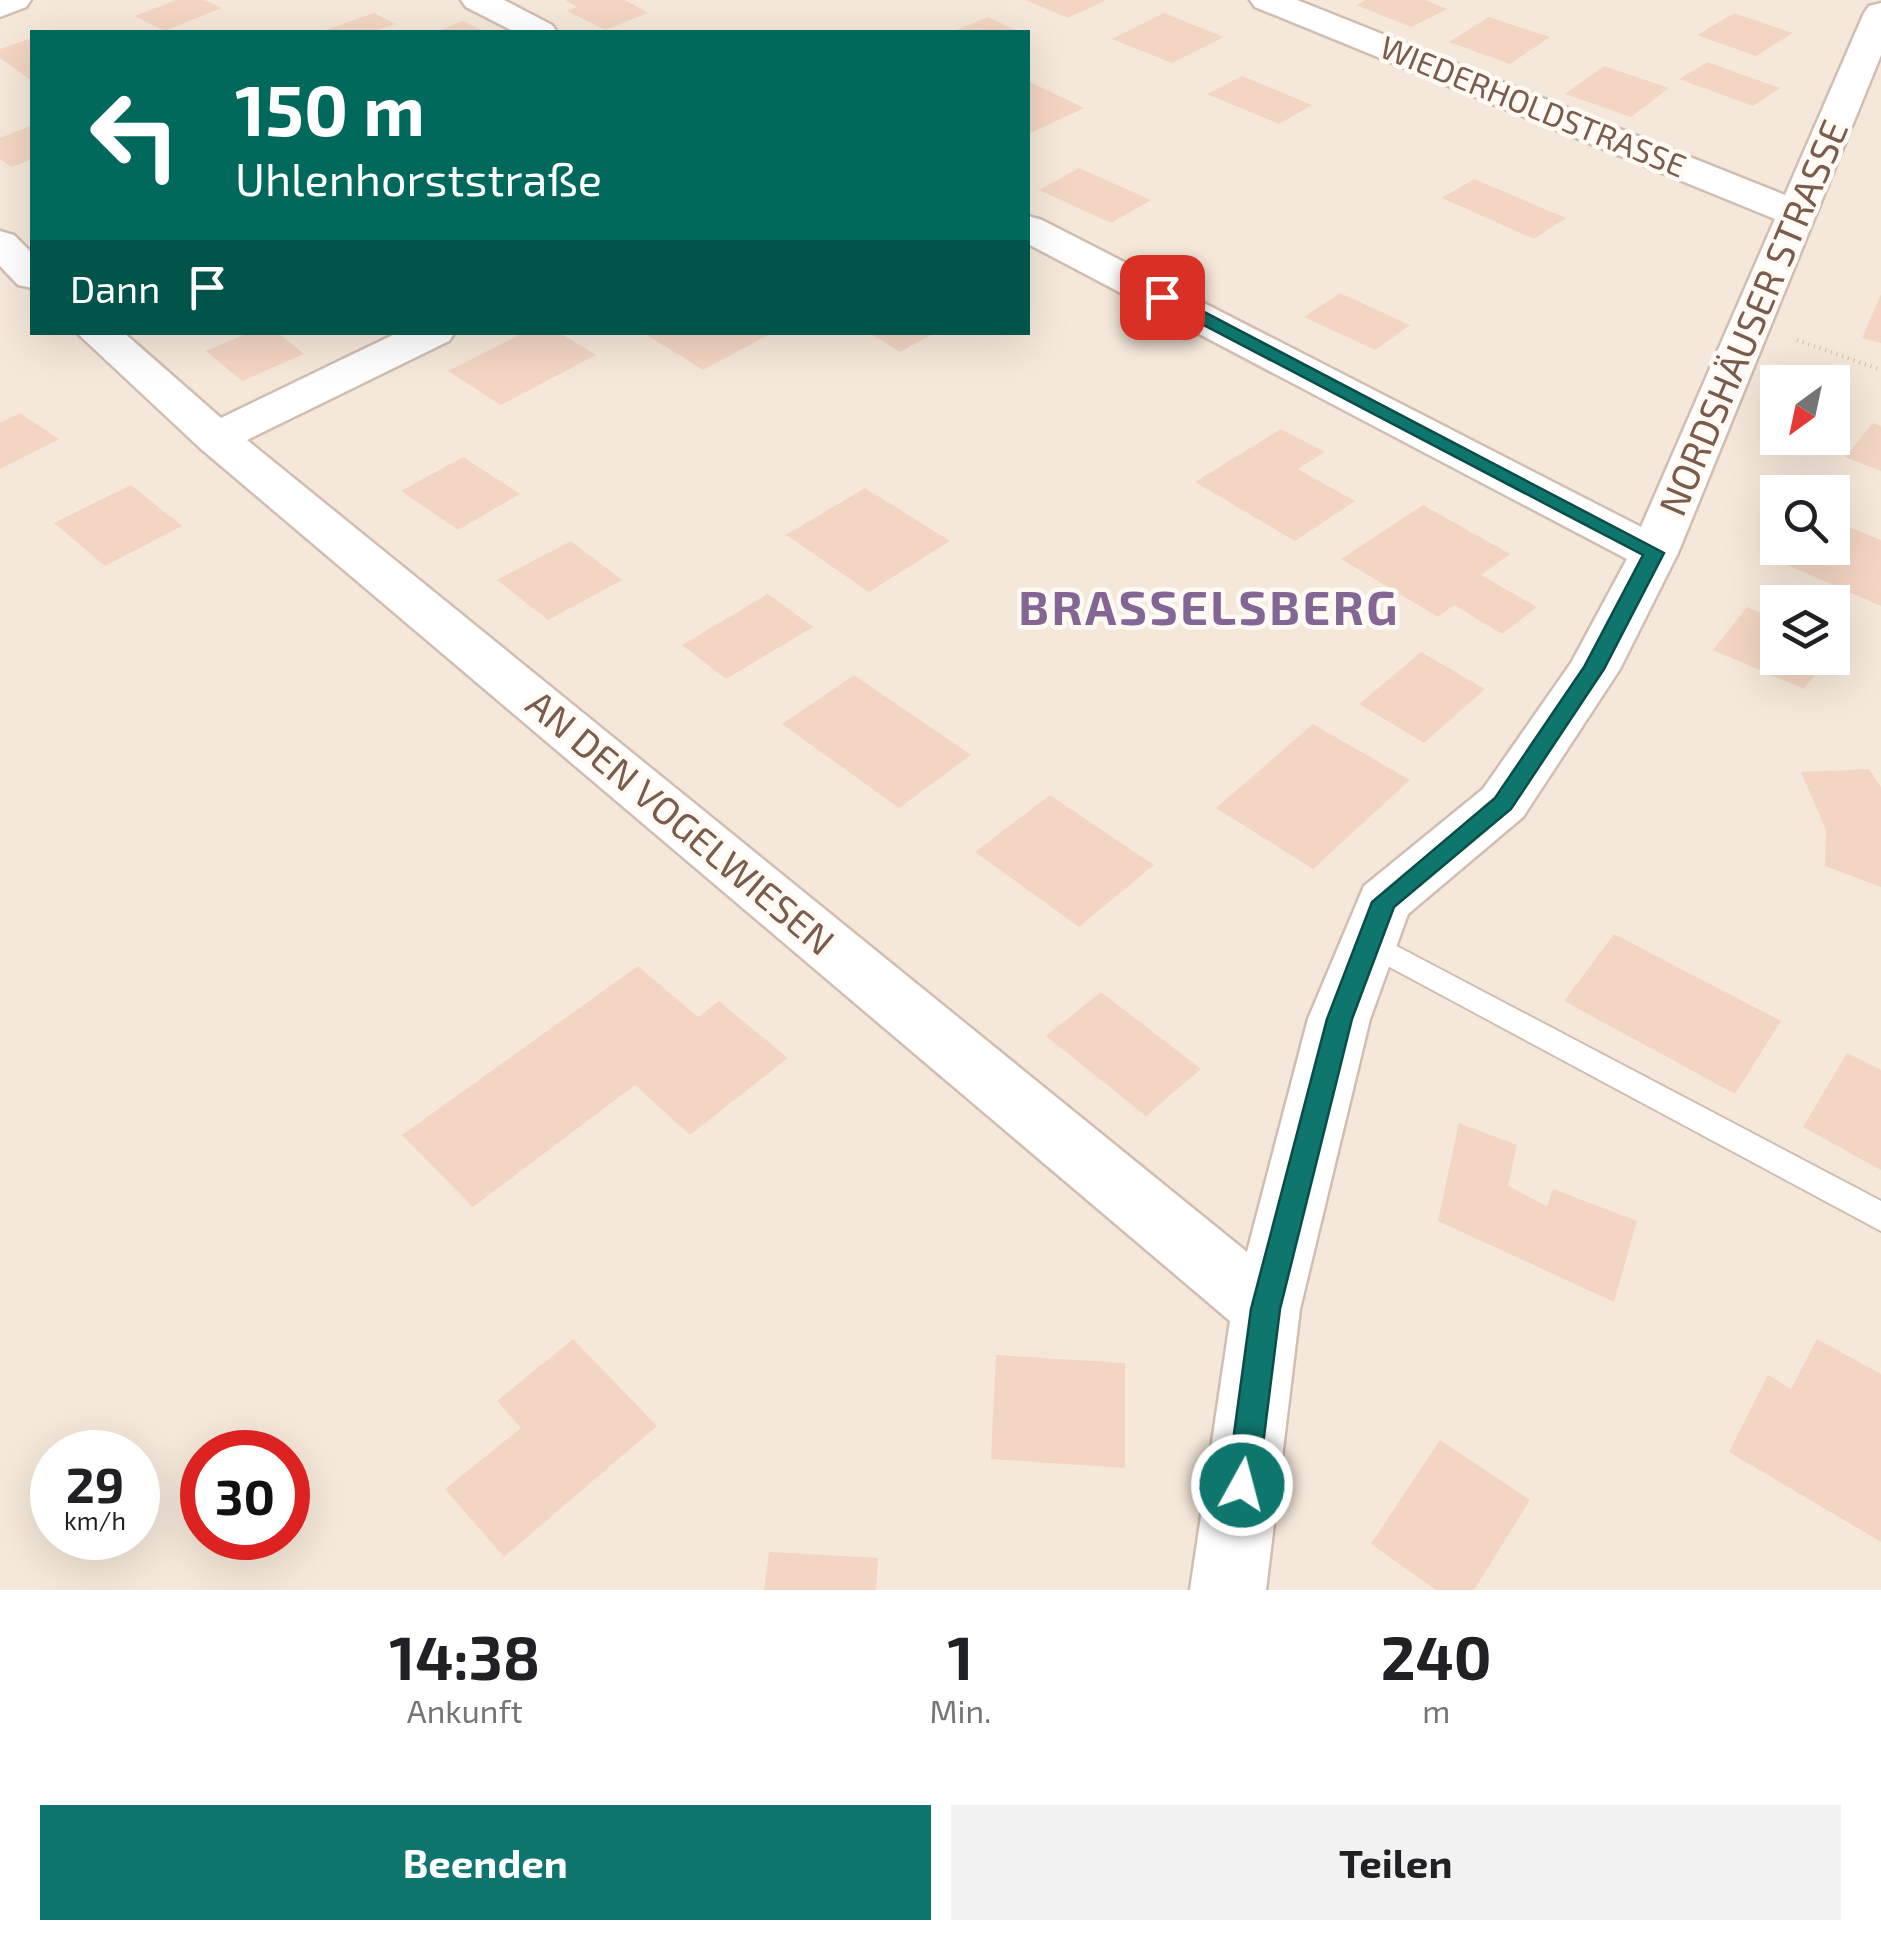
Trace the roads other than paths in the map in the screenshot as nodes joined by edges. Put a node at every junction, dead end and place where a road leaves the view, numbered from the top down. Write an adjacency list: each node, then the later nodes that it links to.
1 (14, 0): 4 (street)
2 (478, 0): 6 (street)
3 (1268, 0): 7 (street, WIEDERHOLDSTRASSE)
4 (0, 6)
5 (1881, 14): 7 (street, NORDSHÄUSER STRASSE)
6 (536, 30)
7 (1799, 215): 14 (street, NORDSHÄUSER STRASSE)
8 (1030, 229): 14 (street)
9 (0, 243): 10 (street)
10 (30, 274)
11 (99, 335): 13 (street, AN DEN VOGELWIESEN)
12 (428, 335): 13 (street)
13 (216, 438): 17 (street, AN DEN VOGELWIESEN)
14 (1654, 553): 15 (street, NORDSHÄUSER STRASSE)
15 (1368, 942): 16 (lane); 17 (street, NORDSHÄUSER STRASSE)
16 (1881, 1217)
17 (1266, 1309): 18 (street, NORDSHÄUSER STRASSE)
18 (1228, 1590)

